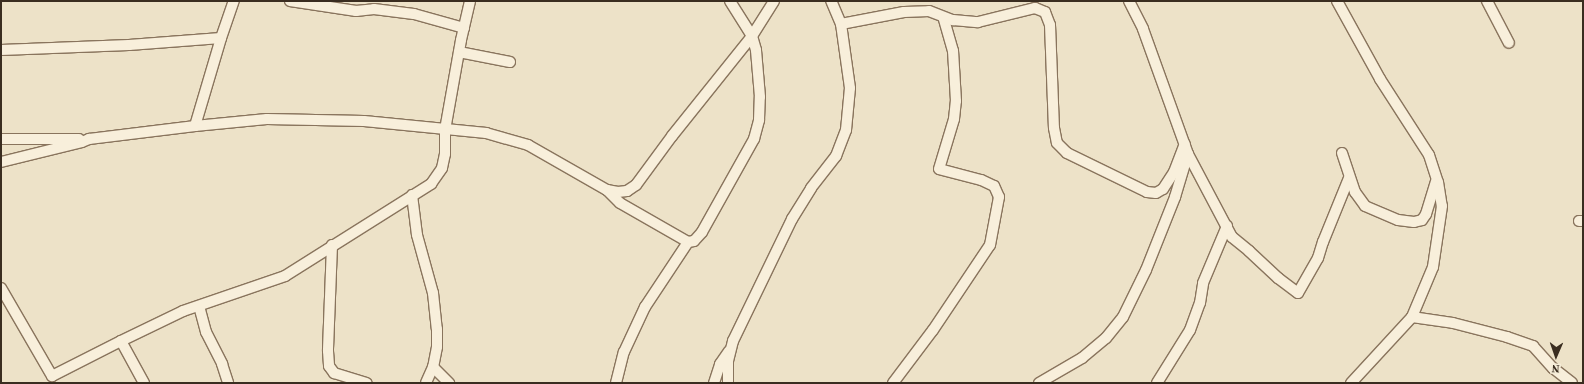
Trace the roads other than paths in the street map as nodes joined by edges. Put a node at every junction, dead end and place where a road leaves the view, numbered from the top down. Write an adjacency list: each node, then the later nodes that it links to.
1 (234, 1): 17 (street)
2 (290, 1): 15 (street)
3 (470, 1): 15 (street)
4 (730, 1): 16 (street)
5 (774, 1): 16 (street)
6 (832, 1): 14 (street)
7 (916, 1): 12 (street)
8 (1129, 1): 26 (street)
9 (1337, 1): 29 (street)
10 (1487, 1): 18 (street)
11 (1034, 5): 13 (street); 26 (street)
12 (919, 12): 13 (street); 14 (street)
13 (944, 17): 51 (street)
14 (841, 24): 40 (street)
15 (464, 28): 20 (street)
16 (752, 36): 31 (street); 34 (street)
17 (221, 38): 19 (street); 22 (street)
18 (1509, 43)
19 (1, 50)
20 (459, 52): 21 (street); 23 (street)
21 (510, 62)
22 (195, 126): 23 (street); 25 (street)
23 (445, 130): 31 (street); 32 (street)
24 (1, 139): 25 (street)
25 (89, 139): 28 (street)
26 (1187, 149): 33 (street); 52 (street)
27 (1342, 153): 30 (street)
28 (1, 162)
29 (1436, 177): 30 (street); 38 (street)
30 (1349, 178): 33 (street)
31 (607, 190): 34 (street)
32 (412, 195): 35 (street); 41 (street)
33 (1227, 226): 53 (street)
34 (688, 242): 48 (street)
35 (332, 245): 37 (street); 45 (street)
36 (1, 288): 42 (street)
37 (199, 306): 39 (street); 44 (street)
38 (1412, 317): 54 (street); 55 (street)
39 (121, 341): 42 (street); 43 (street)
40 (732, 345): 49 (street); 50 (street)
41 (433, 367): 46 (street); 47 (street)
42 (53, 379)
43 (144, 383)
44 (228, 383)
45 (366, 383)
46 (426, 383)
47 (448, 383)
48 (616, 383)
49 (714, 383)
50 (728, 383)
51 (893, 383)
52 (1039, 383)
53 (1157, 383)
54 (1351, 383)
55 (1572, 383)

